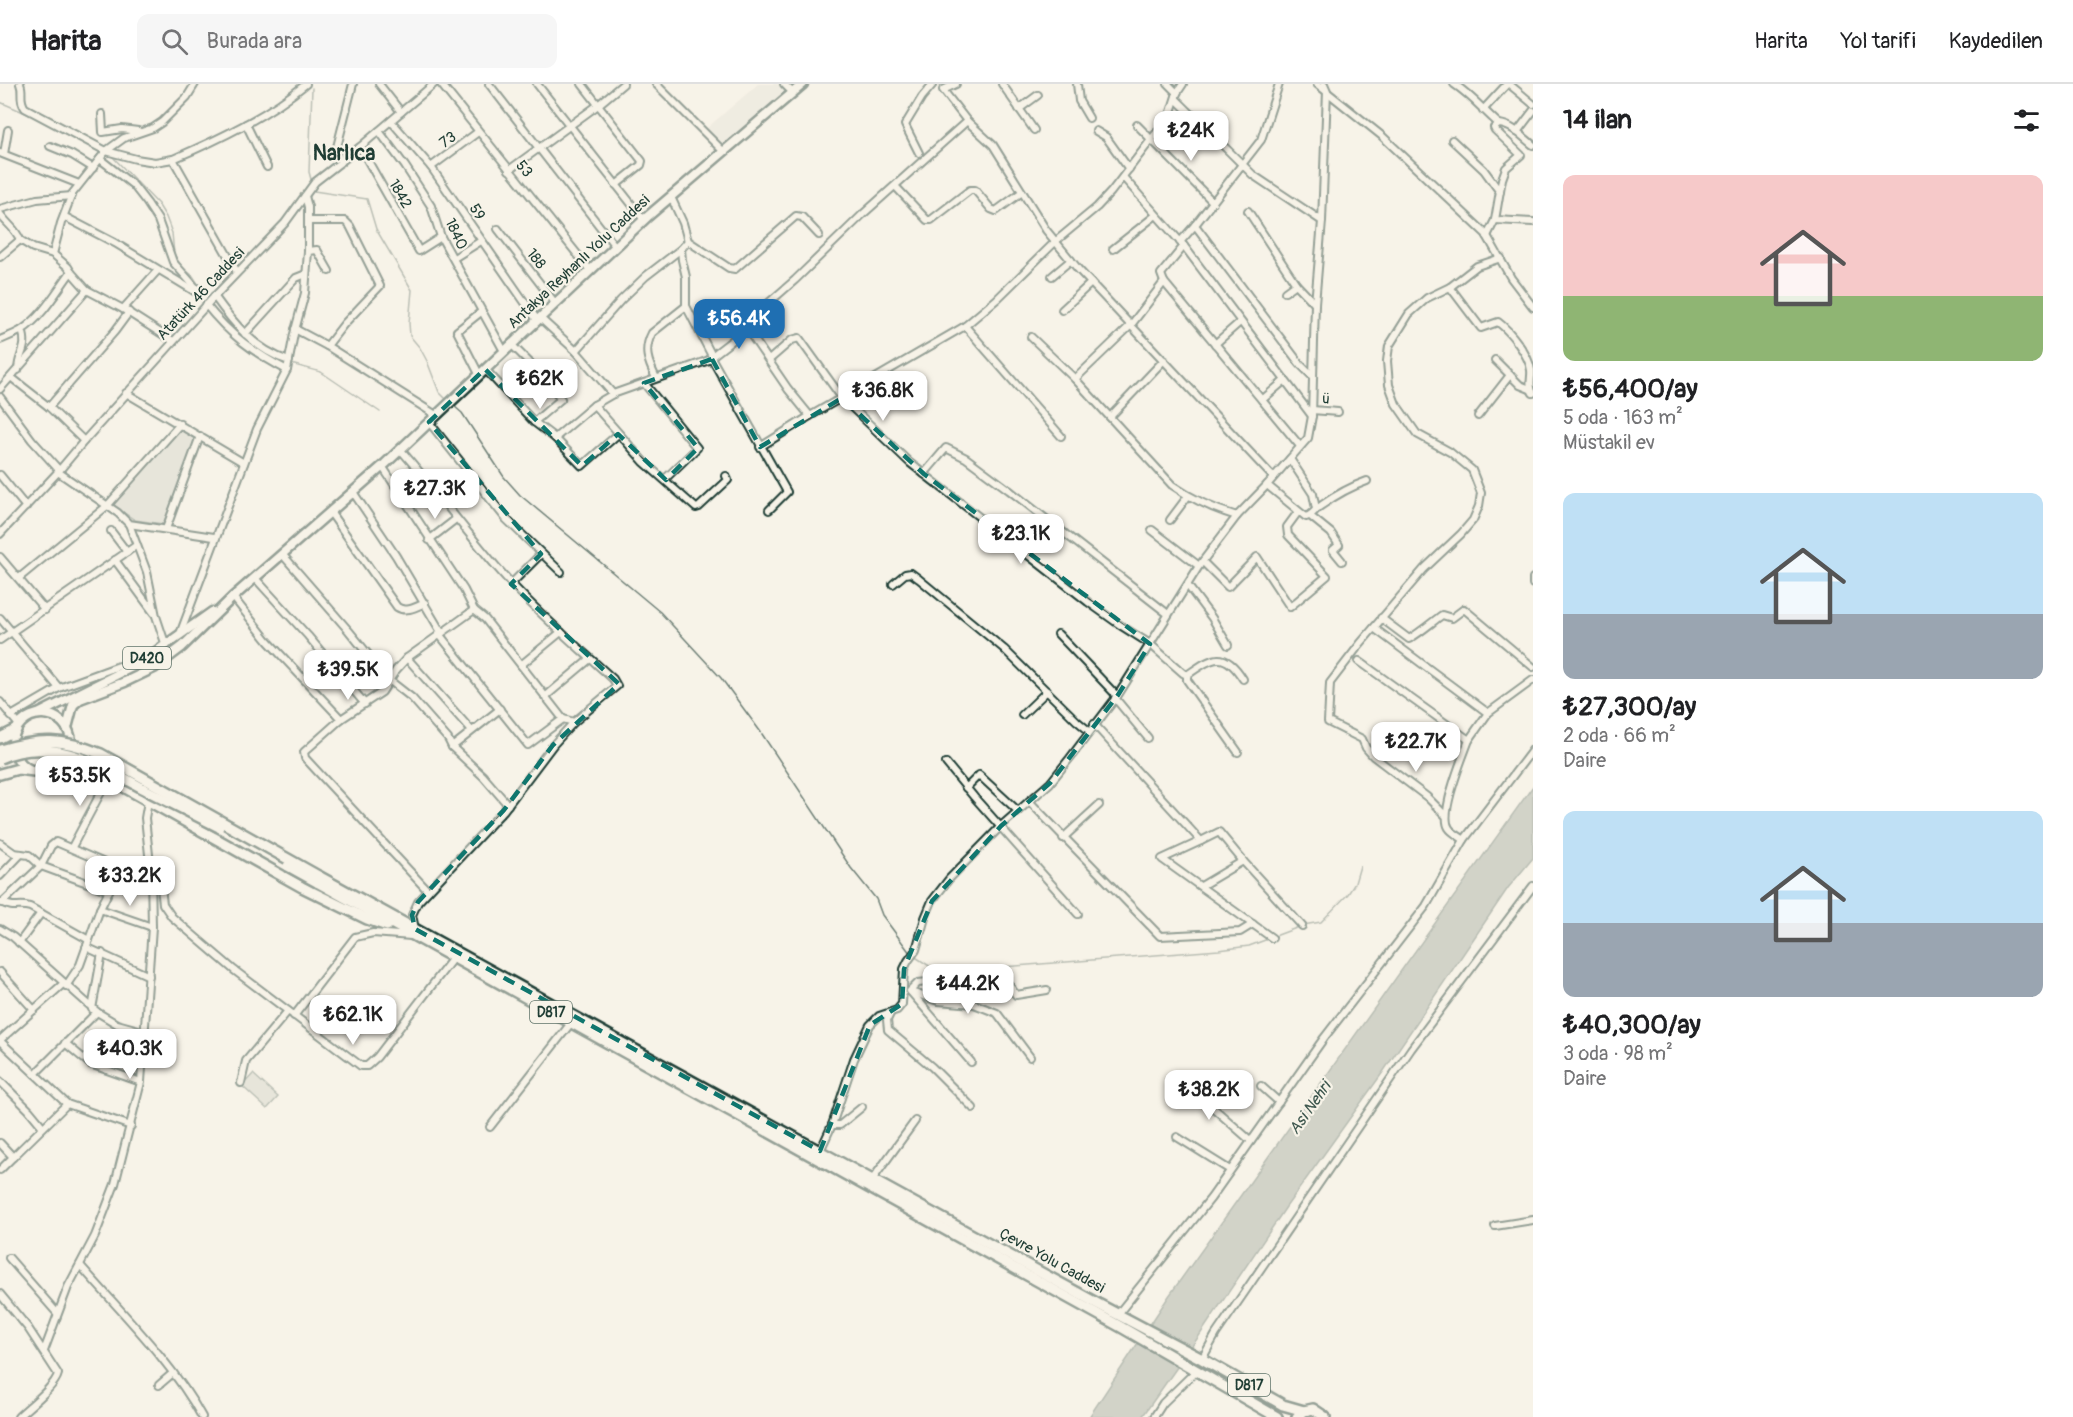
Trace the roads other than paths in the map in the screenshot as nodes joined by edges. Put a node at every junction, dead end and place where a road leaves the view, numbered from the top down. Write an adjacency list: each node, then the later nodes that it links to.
1 (20, 84): 57 (street)
2 (195, 84): 48 (street)
3 (306, 84): 40 (street)
4 (353, 84): 63 (street)
5 (379, 84): 35 (street)
6 (434, 84): 35 (street, Atatürk 46 Caddesi)
7 (441, 84): 49 (street, 53)
8 (489, 84): 56 (street)
9 (537, 84): 42 (street)
10 (582, 84): 31 (street)
11 (623, 84): 31 (street)
12 (656, 84): 58 (street)
13 (784, 84): 27 (street)
14 (802, 84): 27 (main road, Antakya Reyhanlı Yolu Caddesi / D420)
15 (935, 84): 26 (street); 59 (street)
16 (956, 84): 26 (street)
17 (1002, 84): 32 (street)
18 (1077, 84): 37 (street)
19 (1168, 84): 29 (street)
20 (1183, 84): 29 (street)
21 (1279, 84): 64 (street)
22 (1317, 84): 25 (street)
23 (1454, 84): 33 (street)
24 (1508, 84): 30 (street); 33 (street)
25 (1325, 87): 87 (street); 92 (street)
26 (942, 90): 39 (street)
27 (793, 93): 58 (main road, Antakya Reyhanlı Yolu Caddesi / D420)
28 (1038, 95): 32 (street)
29 (1177, 96): 51 (street); 64 (street)
30 (1533, 104)
31 (598, 105): 42 (street); 72 (street)
32 (1019, 109): 45 (street)
33 (1483, 110): 41 (street)
34 (1533, 111): 50 (street)
35 (401, 112): 38 (street, Atatürk 46 Caddesi)
36 (102, 114): 48 (street)
37 (1089, 118)
38 (391, 121): 46 (street, Atatürk 46 Caddesi); 65 (street, 59)
39 (967, 122): 73 (street); 74 (street)
40 (246, 124): 62 (street); 66 (street)
41 (1499, 124): 50 (street); 75 (street)
42 (569, 125): 56 (street); 72 (street)
43 (1137, 125): 51 (street)
44 (8, 129): 60 (street)
45 (1034, 130)
46 (379, 131): 55 (street, Atatürk 46 Caddesi); 93 (street, 1840)
47 (1096, 131): 69 (street)
48 (138, 132): 57 (street)
49 (478, 132): 65 (street, 73); 68 (street, 53)
50 (1517, 132): 53 (street)
51 (1151, 138): 69 (street); 79 (street)
52 (1452, 140): 75 (street)
53 (1533, 145)
54 (50, 146): 67 (street)
55 (360, 147): 63 (street, Atatürk 46 Caddesi); 93 (street, 1842)
56 (539, 148): 68 (street); 99 (street)
57 (106, 151): 61 (street); 62 (street)
58 (724, 152): 78 (main road, Antakya Reyhanlı Yolu Caddesi / D420)
59 (919, 153)
60 (2, 154): 71 (street)
61 (100, 159): 67 (street); 121 (street)
62 (173, 159): 112 (street)
63 (341, 162): 77 (street, Atatürk 46 Caddesi)
64 (1243, 165): 79 (street); 87 (street)
65 (431, 166): 95 (street, 59)
66 (267, 167)
67 (93, 168): 71 (street)
68 (509, 170): 109 (street, 53)
69 (1129, 170): 70 (street)
70 (1123, 177): 82 (street); 97 (street)
71 (79, 184): 76 (street)
72 (616, 185): 84 (street)
73 (896, 187): 74 (street); 134 (street)
74 (1022, 192): 97 (street)
75 (1501, 193): 85 (street)
76 (72, 196): 80 (street); 83 (street)
77 (305, 196): 86 (street); 112 (street, Atatürk 46 Caddesi)
78 (671, 197): 84 (main road, Antakya Reyhanlı Yolu Caddesi / D420); 96 (street)
79 (1213, 202): 89 (street)
80 (0, 210): 94 (street)
81 (1248, 211): 117 (street)
82 (1156, 215): 98 (street); 101 (street)
83 (64, 217): 103 (street); 108 (street)
84 (644, 220): 99 (main road, Antakya Reyhanlı Yolu Caddesi / D420)
85 (1495, 220): 88 (street); 92 (street)
86 (308, 221): 102 (street); 142 (street)
87 (1322, 221): 123 (street)
88 (1533, 222)
89 (1195, 225): 98 (street); 154 (street)
90 (498, 229): 122 (street, 188)
91 (819, 236): 96 (street)
92 (1487, 236): 106 (street)
93 (441, 237): 105 (street, 1840)
94 (20, 240): 103 (street); 104 (street)
95 (481, 241): 105 (street); 129 (street, 59)
96 (688, 241): 100 (street)
97 (1056, 241): 107 (street); 132 (street)
98 (1182, 244): 115 (street); 130 (street)
99 (615, 246): 109 (main road, Antakya Reyhanlı Yolu Caddesi / D420)
100 (681, 249): 124 (street); 144 (street)
101 (1113, 249)
102 (308, 251): 110 (street); 113 (street)
103 (53, 254): 111 (street)
104 (0, 257)
105 (454, 258): 128 (street, 1840)
106 (1501, 258): 118 (street); 125 (street)
107 (1071, 260): 114 (street); 116 (street)
108 (158, 270): 121 (street); 126 (street)
109 (590, 270): 122 (main road, Antakya Reyhanlı Yolu Caddesi / D420)
110 (329, 271)
111 (71, 272): 119 (street); 135 (street)
112 (237, 272): 121 (street, Atatürk 46 Caddesi)
113 (306, 274): 133 (street); 136 (street)
114 (1052, 276)
115 (1164, 282): 131 (street); 141 (street)
116 (1091, 283): 127 (street); 131 (street)
117 (1296, 284): 120 (street); 123 (street)
118 (1450, 287): 161 (street); 240 (street)
119 (87, 290): 126 (street); 150 (street)
120 (1285, 292)
121 (209, 299): 136 (street); 139 (street, Atatürk 46 Caddesi); 151 (street)
122 (555, 303): 129 (main road, Antakya Reyhanlı Yolu Caddesi / D420)
123 (1315, 304): 154 (street)
124 (686, 306): 145 (street); 156 (street)
125 (1533, 307)
126 (126, 310): 139 (street); 168 (street)
127 (1062, 310)
128 (481, 312): 143 (street, 1840); 152 (street)
129 (538, 319): 140 (main road, Antakya Reyhanlı Yolu Caddesi / D420); 144 (street, 59)
130 (1240, 322): 141 (street); 158 (street)
131 (1131, 325): 147 (street); 157 (street)
132 (965, 326): 165 (street); 180 (street)
133 (295, 329): 142 (street); 149 (street)
134 (747, 329): 145 (street); 146 (street)
135 (22, 330): 138 (street); 150 (street)
136 (245, 334): 149 (street)
137 (1031, 337): 157 (street)
138 (0, 340)
139 (173, 341): 162 (street, Atatürk 46 Caddesi)
140 (511, 344): 143 (main road, Antakya Reyhanlı Yolu Caddesi / D420); 176 (street)
141 (1215, 344): 166 (street)
142 (327, 346): 171 (street)
143 (504, 351): 152 (main road, Antakya Reyhanlı Yolu Caddesi / D420)
144 (576, 351): 163 (street, 59)
145 (712, 357): 156 (street); 184 (street)
146 (769, 360): 165 (street); 172 (street)
147 (1164, 360): 174 (street); 193 (street)
148 (1495, 360): 153 (street)
149 (289, 361): 151 (street)
150 (18, 370): 155 (street)
151 (287, 370): 187 (street)
152 (482, 371): 171 (main road, Antakya Reyhanlı Yolu Caddesi / D420); 176 (street)
153 (1510, 375): 161 (street); 173 (street)
154 (1313, 377): 170 (street)
155 (12, 378): 160 (street); 168 (street)
156 (656, 378): 159 (street)
157 (1075, 379): 174 (street)
158 (1284, 381): 166 (street); 170 (street)
159 (644, 382): 163 (street); 194 (street)
160 (0, 389)
161 (1532, 391)
162 (126, 393): 177 (street); 182 (street, Atatürk 46 Caddesi)
163 (613, 394): 167 (street)
164 (0, 397): 189 (street)
165 (842, 398): 172 (street); 190 (street)
166 (1262, 400): 183 (street)
167 (594, 405): 178 (street); 181 (street)
168 (49, 407): 182 (street)
169 (1338, 412): 170 (street, ü)
170 (1312, 413): 183 (street)
171 (436, 415): 175 (main road, Antakya Reyhanlı Yolu Caddesi / D420)
172 (810, 416): 184 (street)
173 (1479, 416)
174 (1110, 417): 198 (street)
175 (429, 422): 185 (main road, Antakya Reyhanlı Yolu Caddesi / D420); 219 (street)
176 (534, 422): 181 (street)
177 (180, 424): 179 (street); 199 (street)
178 (618, 434): 181 (street); 194 (street)
179 (200, 436): 187 (street); 210 (street)
180 (1061, 436)
181 (555, 438)
182 (84, 441): 189 (street, Atatürk 46 Caddesi)
183 (1300, 446): 186 (street)
184 (760, 447): 202 (street)
185 (400, 449): 188 (main road, Antakya Reyhanlı Yolu Caddesi / D420); 207 (street)
186 (1290, 459): 193 (street); 201 (street)
187 (244, 463): 214 (street)
188 (382, 466): 197 (main road, Antakya Reyhanlı Yolu Caddesi / D420); 215 (street)
189 (58, 471): 199 (street); 200 (street, Atatürk 46 Caddesi)
190 (924, 474): 237 (street); 248 (street)
191 (0, 475): 200 (street)
192 (726, 476): 194 (street)
193 (1273, 477): 196 (street)
194 (665, 480)
195 (1367, 482): 201 (street)
196 (1267, 485): 204 (street); 205 (street)
197 (352, 492): 203 (main road, Antakya Reyhanlı Yolu Caddesi / D420); 234 (street)
198 (1188, 496): 205 (street); 208 (street)
199 (107, 506): 209 (street); 225 (street)
200 (26, 507): 213 (street, Atatürk 46 Caddesi)
201 (1316, 509): 206 (street)
202 (769, 510)
203 (330, 512): 218 (main road, Antakya Reyhanlı Yolu Caddesi / D420); 234 (street)
204 (1298, 512): 206 (street); 223 (street)
205 (1237, 516): 223 (street)
206 (1310, 516): 222 (street)
207 (456, 519): 215 (street); 228 (street)
208 (1170, 520)
209 (129, 524): 210 (street); 216 (street)
210 (166, 529): 214 (street)
211 (1152, 530): 223 (street)
212 (111, 531): 217 (street)
213 (0, 534)
214 (214, 537): 246 (street)
215 (429, 540): 236 (street)
216 (137, 545): 217 (street); 238 (street)
217 (127, 552): 221 (street)
218 (282, 554): 226 (main road, Antakya Reyhanlı Yolu Caddesi / D420); 259 (street)
219 (541, 554): 224 (street); 228 (street)
220 (0, 557): 225 (street)
221 (115, 560): 235 (street); 238 (street)
222 (1342, 561)
223 (1201, 564): 232 (street)
224 (561, 572)
225 (19, 578): 235 (street)
226 (255, 578): 231 (main road, Antakya Reyhanlı Yolu Caddesi / D420); 266 (street)
227 (1533, 578): 230 (street)
228 (511, 584): 243 (street)
229 (893, 584): 262 (street)
230 (1533, 584)
231 (245, 586): 233 (main road, D420); 246 (main road, D420)
232 (1188, 586): 237 (street); 249 (street)
233 (233, 597): 272 (street); 277 (main road, D420)
234 (425, 603): 244 (street)
235 (45, 610): 242 (street)
236 (474, 610): 244 (street); 254 (street)
237 (1168, 614): 248 (street)
238 (156, 616): 250 (street)
239 (0, 618): 242 (street)
240 (1381, 618): 241 (street); 256 (street)
241 (1374, 628): 268 (street); 299 (street)
242 (12, 631): 247 (street); 261 (street)
243 (561, 632): 252 (street); 254 (street)
244 (440, 633): 251 (street); 267 (street)
245 (1058, 634): 264 (street)
246 (178, 637): 250 (main road, D420)
247 (0, 640)
248 (1150, 644): 257 (street); 264 (street)
249 (1228, 645)
250 (166, 646): 269 (main road, D420)
251 (407, 658): 259 (street); 278 (street)
252 (590, 659): 263 (street); 274 (street)
253 (1359, 661): 282 (street)
254 (521, 665): 263 (street)
255 (119, 666): 261 (street)
256 (1533, 667)
257 (1187, 675): 258 (street); 286 (street)
258 (1243, 679)
259 (389, 680): 266 (street); 283 (street)
260 (1533, 680): 268 (street)
261 (59, 688): 271 (street)
262 (1047, 691): 270 (street); 279 (street)
263 (544, 697): 273 (street)
264 (1116, 697): 275 (street); 281 (street)
265 (0, 702): 271 (street)
266 (365, 704): 272 (street)
267 (500, 709): 273 (street); 278 (street)
268 (1488, 713): 282 (street)
269 (38, 714): 276 (main road); 277 (main road)
270 (1022, 715)
271 (11, 716): 276 (street)
272 (341, 719): 317 (street)
273 (563, 719): 274 (street)
274 (574, 722): 296 (street)
275 (1094, 724): 279 (street); 303 (street)
276 (17, 728): 280 (highway); 290 (main road)
277 (68, 728): 289 (main road)
278 (471, 730): 283 (street)
279 (1089, 731): 295 (street)
280 (0, 738)
281 (1148, 738)
282 (1469, 740): 299 (street)
283 (452, 747): 296 (street)
284 (1533, 749): 302 (street)
285 (0, 750): 312 (highway, bridge)
286 (1238, 752)
287 (0, 758): 312 (highway, bridge)
288 (946, 763): 293 (street)
289 (57, 768): 290 (main road); 292 (highway)
290 (34, 771): 291 (highway)
291 (0, 774)
292 (108, 779): 294 (highway); 305 (street)
293 (966, 788): 298 (street); 300 (street)
294 (148, 801): 310 (street); 326 (highway)
295 (1029, 801): 298 (street); 301 (street)
296 (508, 804): 317 (street)
297 (1099, 805): 301 (street)
298 (1018, 811): 300 (street)
299 (1446, 816): 302 (street)
300 (1001, 826): 321 (street); 335 (street)
301 (1064, 838): 322 (street)
302 (1464, 840): 355 (street)
303 (1201, 841): 307 (street); 314 (street)
304 (0, 843): 306 (street)
305 (72, 847): 308 (street); 309 (street)
306 (21, 854): 308 (street); 311 (street)
307 (1243, 861): 314 (street); 323 (street)
308 (41, 866): 316 (street); 318 (street)
309 (119, 870): 313 (street); 316 (street)
310 (151, 873): 313 (street); 340 (street)
311 (0, 876)
312 (319, 880): 326 (highway, D817)
313 (151, 883): 324 (street)
314 (1201, 886): 322 (street)
315 (1533, 886): 381 (street)
316 (109, 891): 319 (street)
317 (428, 891): 326 (street)
318 (1, 902): 320 (street)
319 (100, 909): 324 (street); 329 (street)
320 (41, 913): 328 (street); 329 (street)
321 (1078, 914)
322 (1253, 924): 327 (street)
323 (1302, 926)
324 (152, 927): 333 (street)
325 (0, 929): 328 (street)
326 (414, 933): 331 (highway, D817); 342 (street); 365 (highway, D817)
327 (1272, 938)
328 (19, 942): 334 (street)
329 (88, 943): 330 (street); 334 (street)
330 (102, 953): 333 (street); 339 (street)
331 (453, 958): 342 (street); 343 (highway, D817)
332 (0, 972): 338 (street)
333 (149, 976): 344 (street)
334 (65, 985): 338 (street); 339 (street)
335 (902, 987): 337 (street); 341 (street)
336 (1047, 990): 337 (street)
337 (910, 991): 347 (street); 348 (street)
338 (34, 1010): 345 (street)
339 (94, 1011): 344 (street); 346 (street)
340 (288, 1011): 342 (street); 352 (street)
341 (890, 1014): 358 (street); 360 (street)
342 (294, 1016)
343 (572, 1023): 363 (street); 365 (highway, D817)
344 (146, 1032): 351 (street)
345 (0, 1040): 349 (street)
346 (65, 1043): 349 (street); 351 (street)
347 (1030, 1057)
348 (971, 1062)
349 (35, 1074): 356 (street)
350 (0, 1081): 361 (street)
351 (141, 1083): 362 (street)
352 (241, 1083)
353 (1186, 1084): 366 (street)
354 (1261, 1086): 355 (street)
355 (1279, 1102): 366 (street)
356 (67, 1104): 361 (street); 362 (street)
357 (862, 1107): 360 (street)
358 (973, 1108)
359 (915, 1121): 372 (street)
360 (832, 1125): 368 (street)
361 (43, 1126): 369 (street)
362 (131, 1126): 376 (street)
363 (490, 1126)
364 (1177, 1137): 371 (street)
365 (787, 1138): 368 (highway, Çevre Yolu Caddesi / D817); 379 (highway, Çevre Yolu Caddesi / D817)
366 (1251, 1141): 371 (street)
367 (0, 1143): 369 (street)
368 (820, 1151): 372 (highway, Çevre Yolu Caddesi / D817)
369 (13, 1157): 370 (street)
370 (0, 1170)
371 (1230, 1170): 379 (street)
372 (872, 1180): 379 (highway, Çevre Yolu Caddesi / D817)
373 (1533, 1220): 374 (street)
374 (1495, 1226)
375 (9, 1258): 378 (street)
376 (80, 1265): 378 (street); 383 (street)
377 (0, 1294): 380 (street)
378 (57, 1313): 380 (street)
379 (1122, 1320): 381 (highway, Çevre Yolu Caddesi / D817); 382 (highway, Çevre Yolu Caddesi / D817)
380 (44, 1351): 386 (street)
381 (1199, 1357): 385 (highway, Çevre Yolu Caddesi / D817)
382 (1192, 1369): 388 (street); 389 (highway, Çevre Yolu Caddesi / D817)
383 (173, 1372): 384 (street); 387 (street)
384 (159, 1384)
385 (1300, 1414): 390 (highway, Çevre Yolu Caddesi / D817)
386 (18, 1417)
387 (202, 1417)
388 (1154, 1417)
389 (1277, 1417)
390 (1325, 1417)

